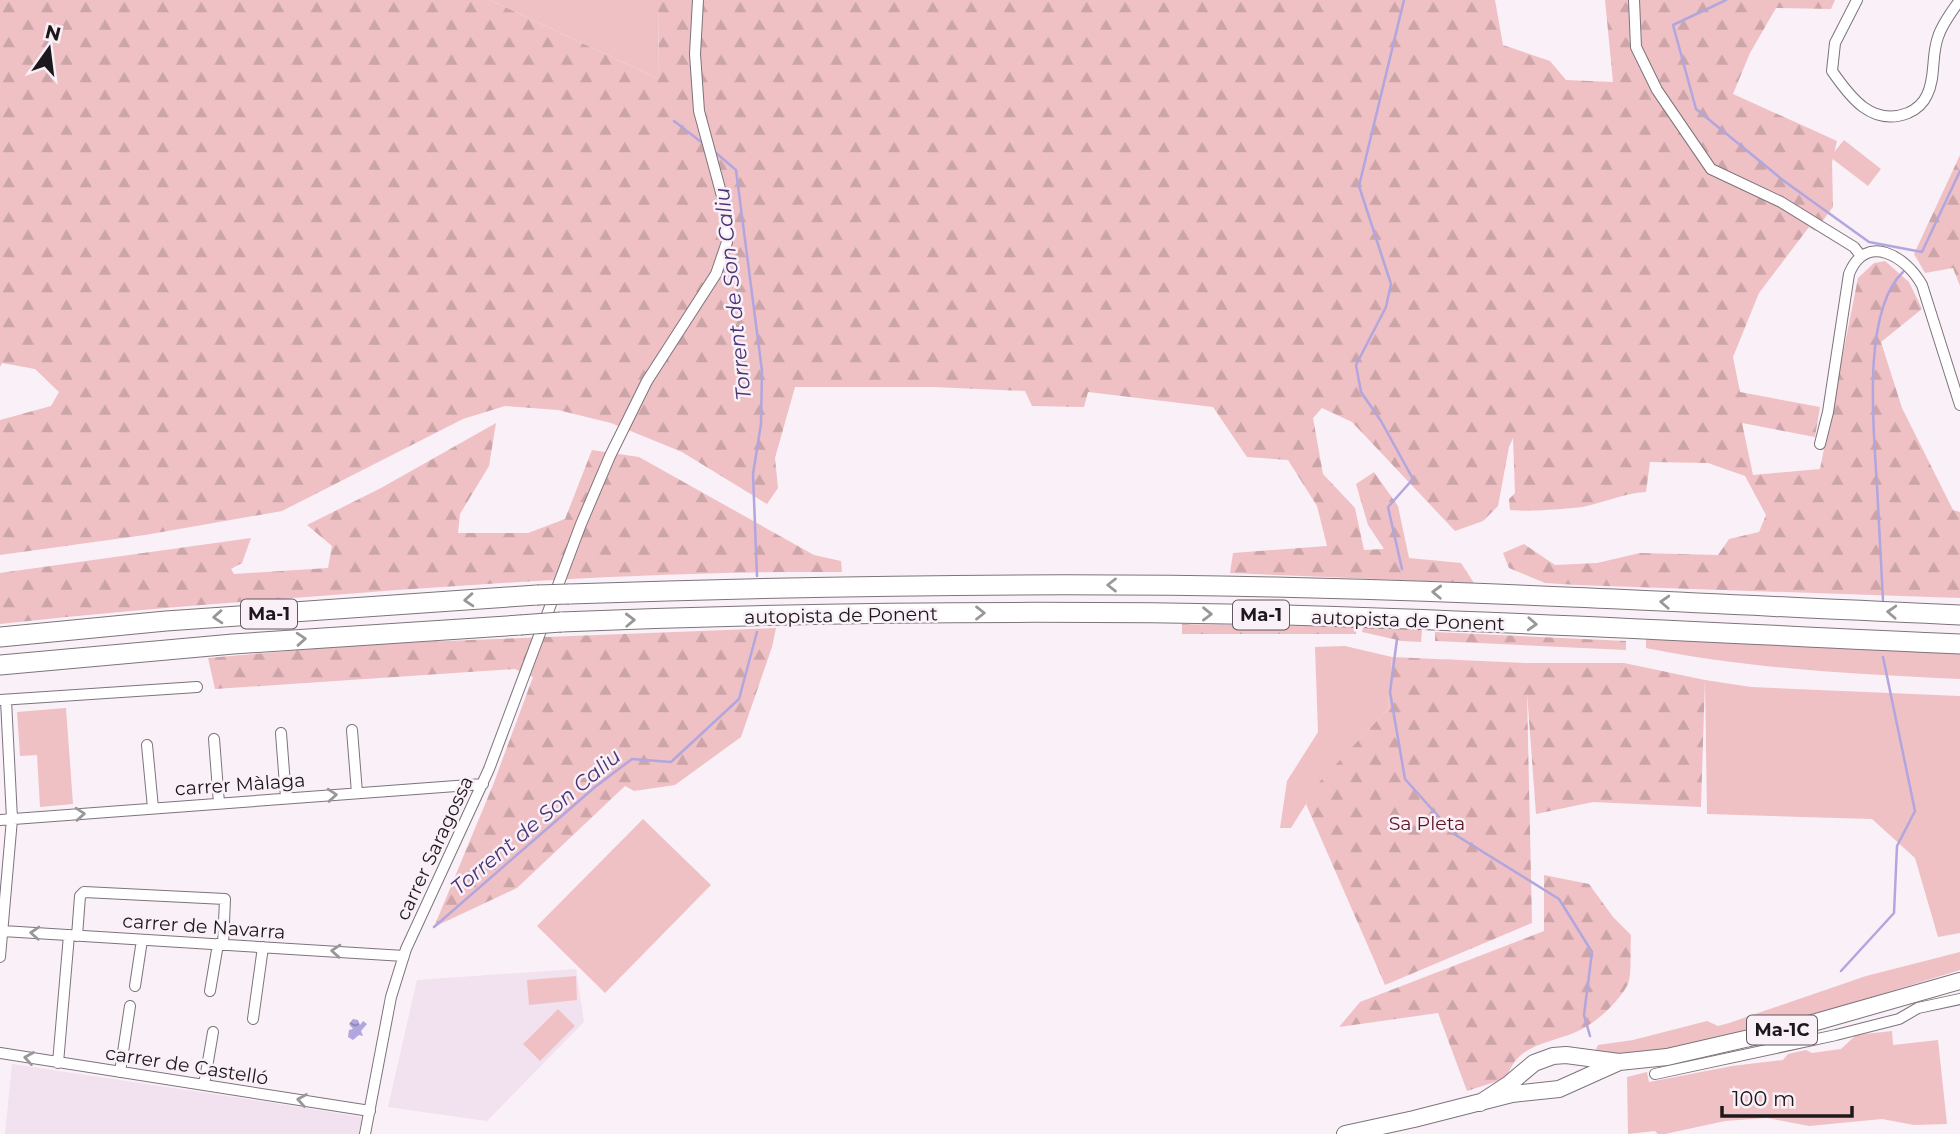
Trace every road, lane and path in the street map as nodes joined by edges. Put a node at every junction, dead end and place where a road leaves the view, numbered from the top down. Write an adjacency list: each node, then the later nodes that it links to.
1 (698, 0): 8 (street, carrer Saragossa)
2 (1633, 0): 5 (street)
3 (1857, 0): 4 (street)
4 (1960, 0)
5 (1861, 256): 6 (street); 7 (street)
6 (1960, 405)
7 (1820, 444)
8 (564, 589): 9 (highway, autopista de Ponent / Ma-1, one-way to 8); 10 (highway, Ma-1, one-way to 10, bridge); 21 (street, carrer Saragossa)
9 (1960, 615)
10 (0, 637)
11 (233, 644): 12 (highway, autopista de Ponent / Ma-1, one-way to 12, bridge); 13 (highway, Ma-1); 14 (highway)
12 (1960, 644)
13 (0, 665)
14 (0, 676)
15 (197, 687): 16 (street)
16 (3, 700): 26 (street)
17 (352, 730): 22 (street)
18 (281, 733): 23 (street)
19 (214, 739): 24 (street)
20 (147, 745): 25 (street)
21 (483, 784): 22 (street, carrer Màlaga); 33 (street, carrer Saragossa)
22 (357, 793): 23 (street, carrer Màlaga, one-way to 22)
23 (286, 798): 24 (street, carrer Màlaga)
24 (219, 803): 25 (street, carrer Màlaga)
25 (153, 808): 26 (street, carrer Màlaga, one-way to 25)
26 (12, 819): 27 (street, carrer Màlaga); 28 (street)
27 (0, 820)
28 (3, 931): 29 (street, carrer de Navarra, one-way to 28); 34 (street)
29 (73, 935): 30 (street, carrer de Navarra); 31 (street); 45 (street)
30 (142, 940): 31 (street, carrer de Navarra); 36 (street)
31 (221, 944): 32 (street, carrer de Navarra); 37 (street)
32 (263, 947): 33 (street, carrer de Navarra, one-way to 32); 40 (street)
33 (404, 956): 51 (street, carrer Saragossa)
34 (0, 957)
35 (1960, 980): 44 (main road, Ma-1C)
36 (135, 986)
37 (210, 991)
38 (1960, 999): 47 (street)
39 (130, 1006): 46 (street)
40 (253, 1019)
41 (213, 1032): 48 (street)
42 (0, 1053): 45 (street, carrer de Castelló, one-way to 42)
43 (1553, 1058): 44 (main road, Ma-1C); 49 (main road); 49 (main road); 50 (main road, Ma-1C)
44 (1619, 1062): 49 (main road, Ma-1C)
45 (58, 1063): 46 (street, carrer de Castelló)
46 (120, 1073): 48 (street, carrer de Castelló)
47 (1655, 1074)
48 (204, 1085): 51 (street, carrer de Castelló, one-way to 48)
49 (1559, 1088): 50 (main road, Ma-1C)
50 (1480, 1103): 53 (main road, Ma-1C)
51 (370, 1111): 52 (street, carrer Saragossa)
52 (365, 1134)
53 (1345, 1134)

